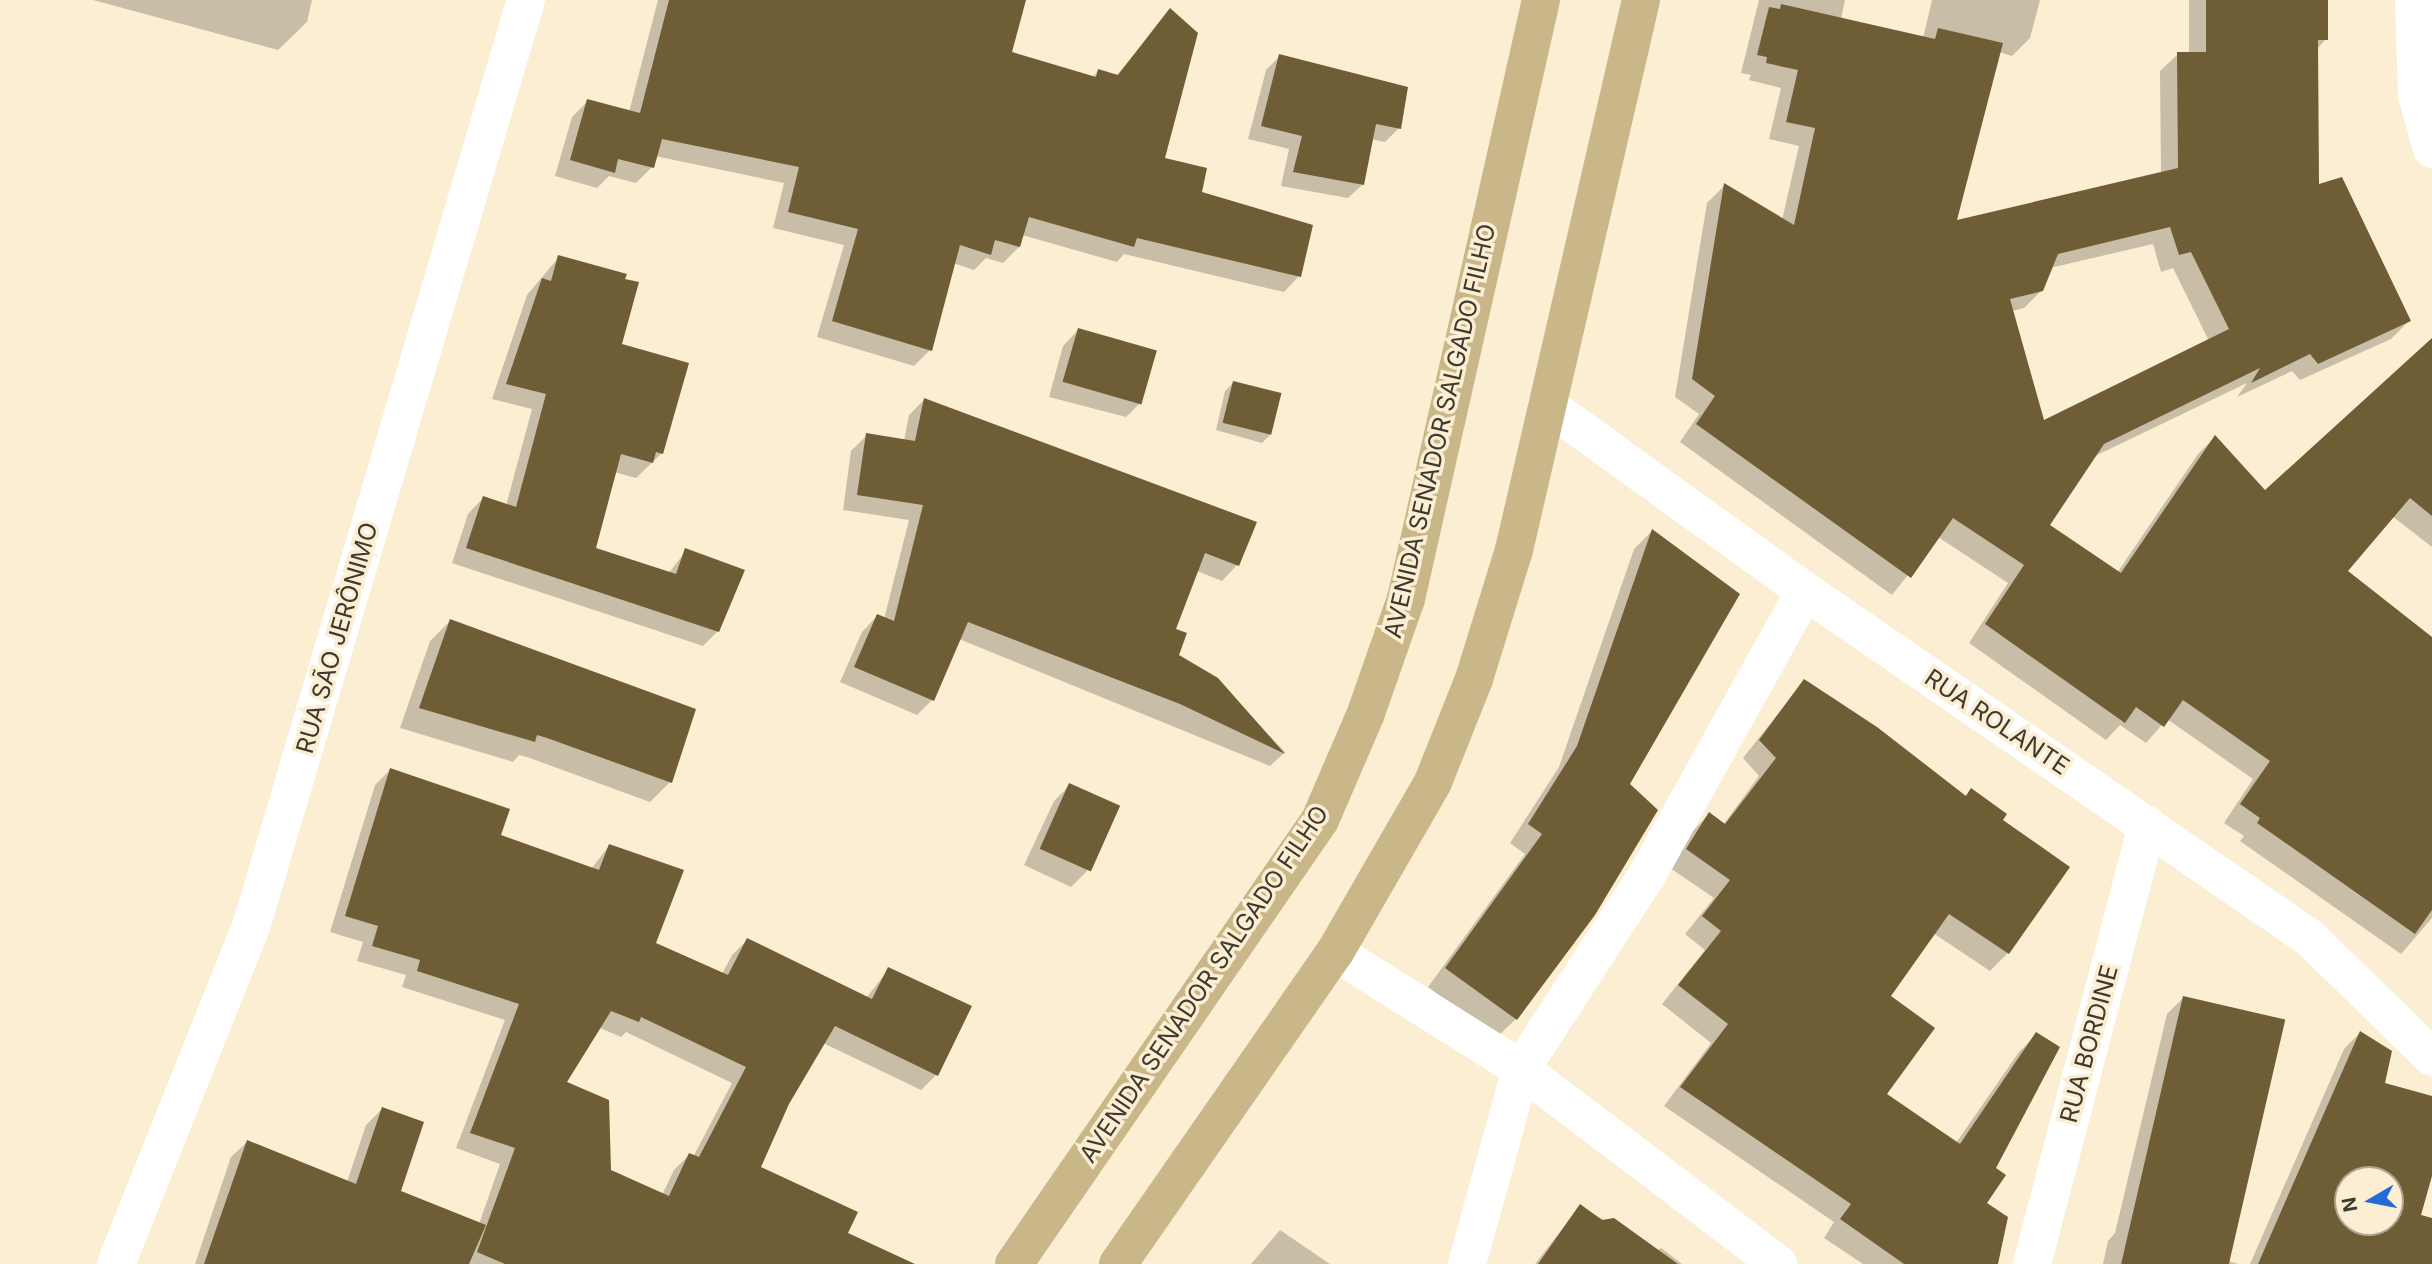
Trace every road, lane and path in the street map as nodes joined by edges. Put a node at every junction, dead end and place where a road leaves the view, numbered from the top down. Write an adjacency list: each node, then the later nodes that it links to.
1 (526, 0): 12 (street, RUA SÃO JERÔNIMO)
2 (1541, 0): 13 (main road, AVENIDA SENADOR SALGADO FILHO)
3 (1641, 0): 6 (main road)
4 (2414, 0): 5 (street)
5 (2432, 149)
6 (1547, 405): 7 (street, RUA ROLANTE); 9 (main road)
7 (1805, 592): 8 (street, RUA ROLANTE); 11 (street)
8 (2147, 825): 10 (street, RUA ROLANTE); 17 (street, RUA BORDINE)
9 (1335, 952): 11 (street); 14 (main road)
10 (2432, 1058)
11 (1521, 1069): 15 (street); 16 (street)
12 (116, 1264)
13 (1014, 1264)
14 (1118, 1264)
15 (1467, 1264)
16 (1779, 1264)
17 (2032, 1264)

